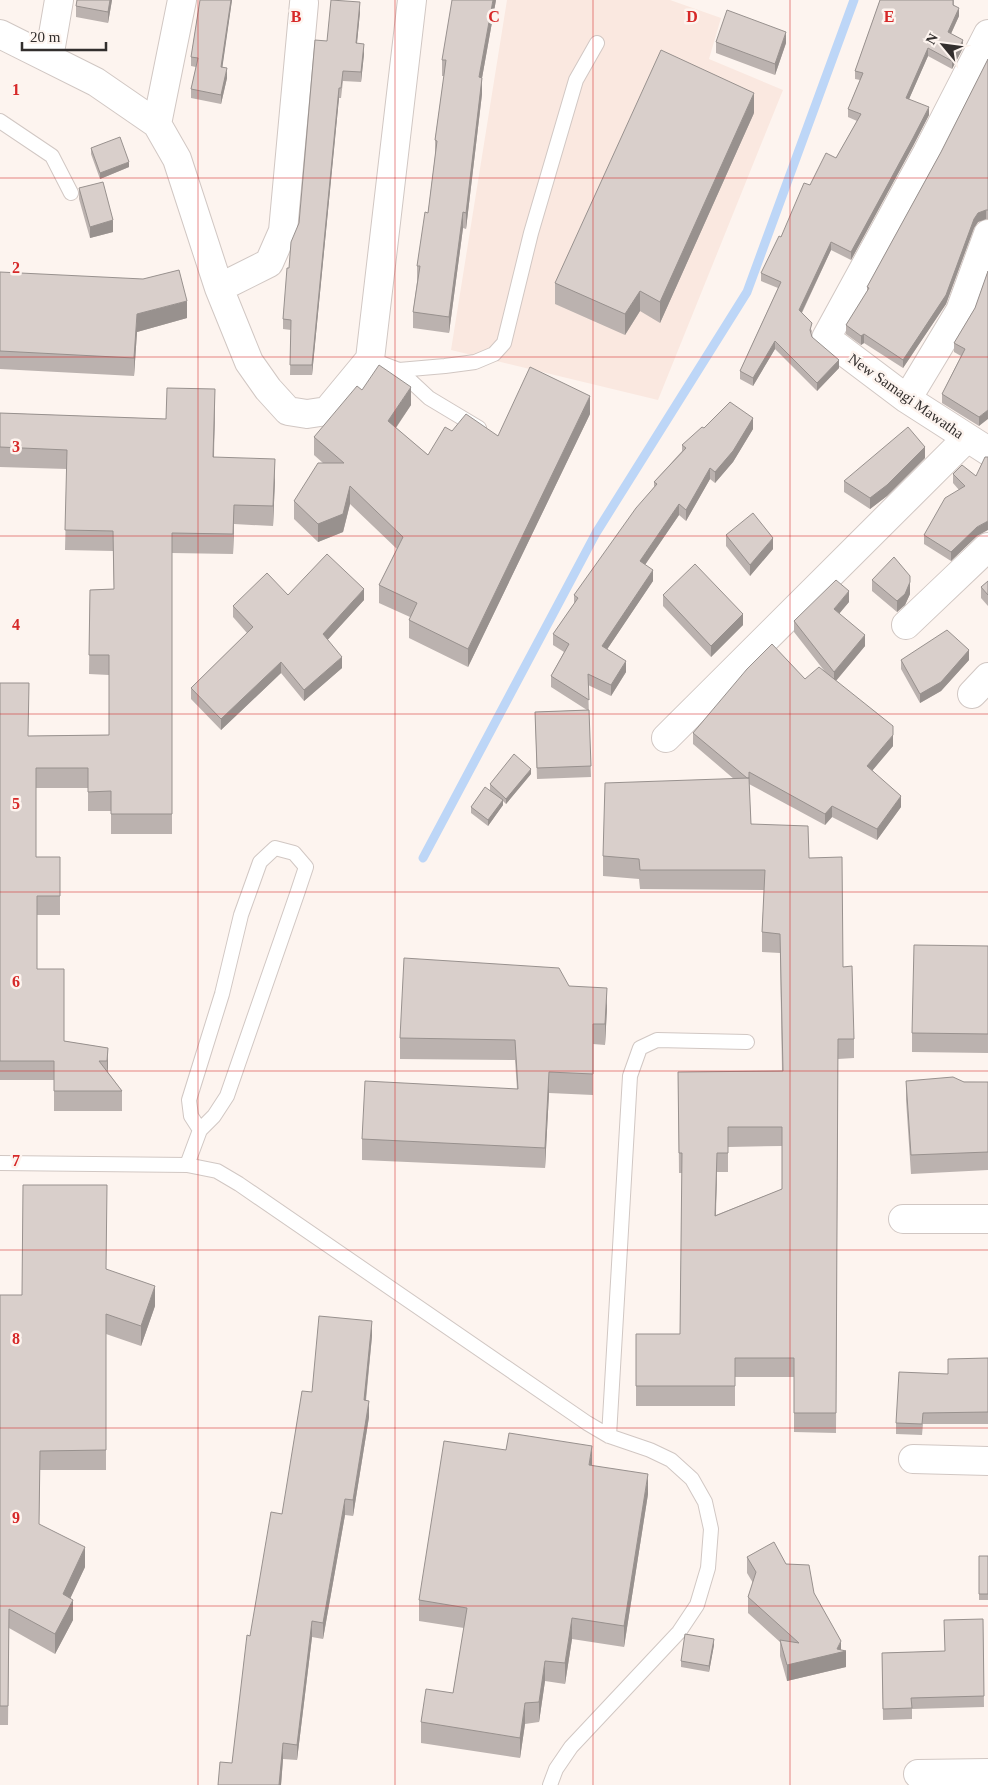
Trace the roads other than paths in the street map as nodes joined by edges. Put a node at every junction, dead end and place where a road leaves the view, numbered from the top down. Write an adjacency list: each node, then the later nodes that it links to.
1 (59, 0): 8 (street)
2 (182, 0): 10 (street)
3 (412, 0): 14 (street)
4 (304, 3): 13 (street)
5 (0, 34): 8 (street)
6 (988, 34): 16 (street, New Samagi Mawatha)
7 (598, 43): 15 (lane)
8 (49, 58): 10 (street)
9 (0, 121): 11 (lane)
10 (157, 124): 13 (street)
11 (71, 193)
12 (988, 234): 16 (street)
13 (219, 288): 14 (street)
14 (370, 359): 15 (lane)
15 (399, 370): 17 (lane)
16 (907, 398): 18 (street, New Samagi Mawatha)
17 (486, 433)
18 (977, 445): 21 (street)
19 (988, 547): 20 (street)
20 (906, 625)
21 (666, 738)
22 (747, 1042): 28 (lane)
23 (200, 1130): 23 (lane); 25 (lane)
24 (0, 1163): 25 (lane)
25 (187, 1165): 28 (lane)
26 (903, 1219): 27 (street)
27 (988, 1219)
28 (609, 1436): 33 (lane)
29 (912, 1459): 30 (street)
30 (988, 1461)
31 (988, 1773): 32 (street)
32 (918, 1774)
33 (550, 1785)

